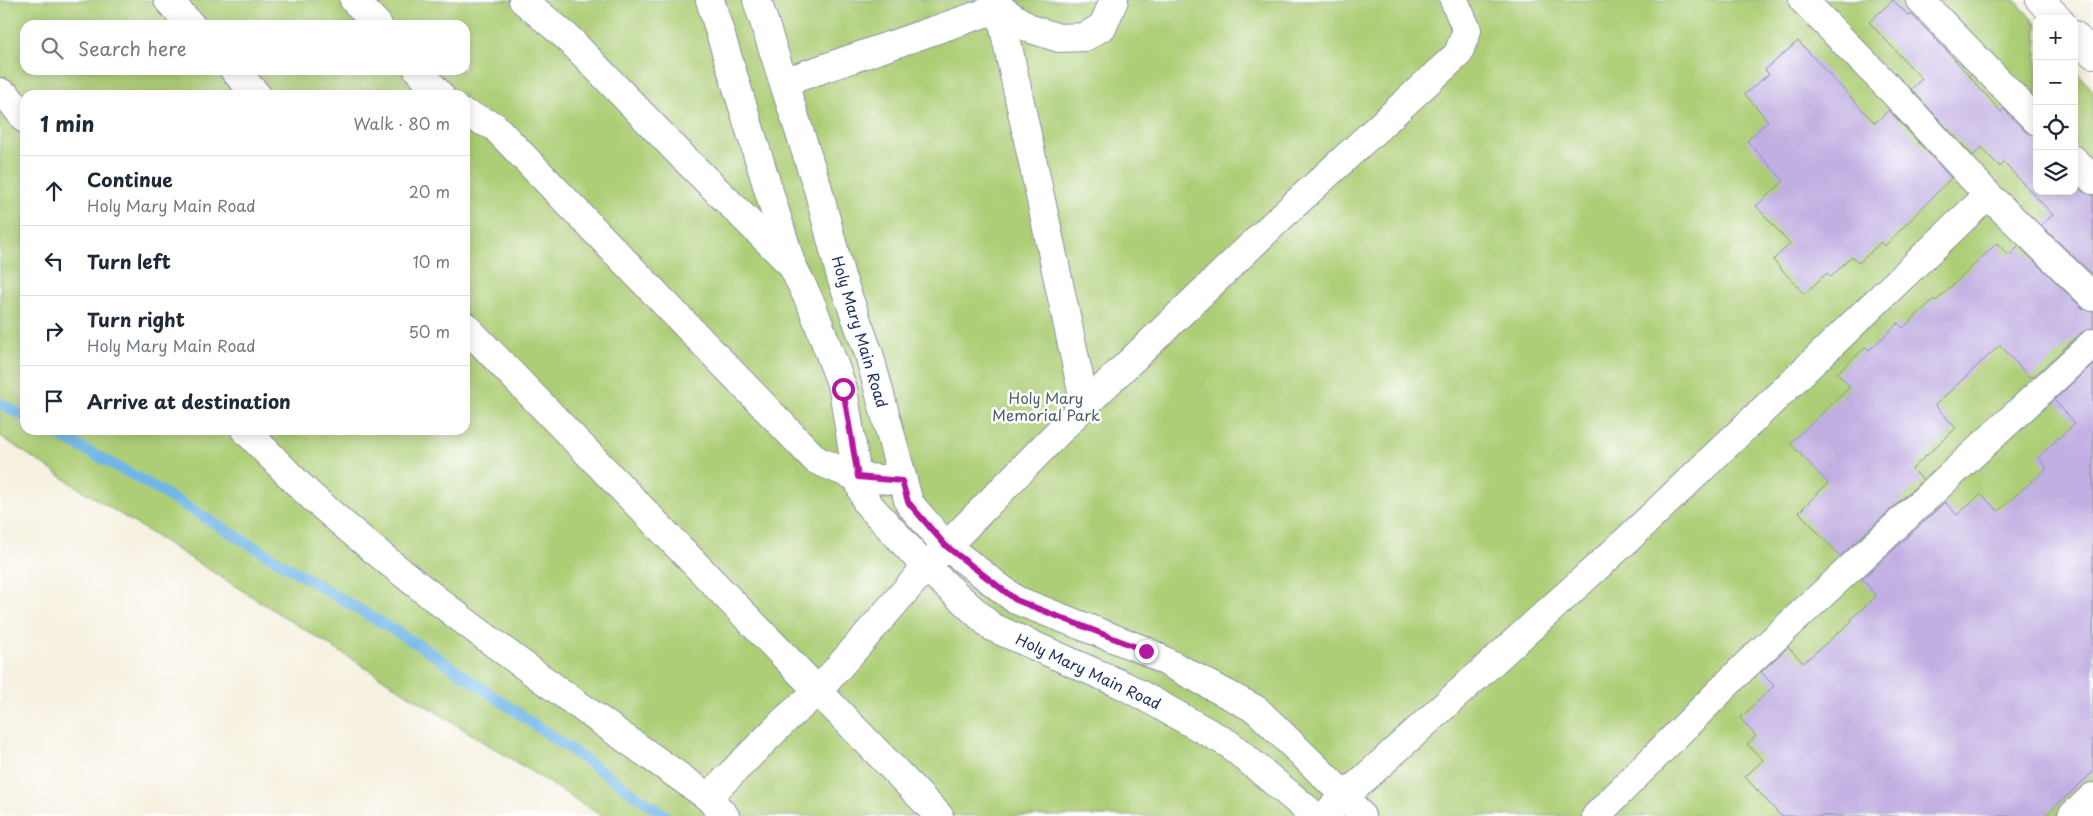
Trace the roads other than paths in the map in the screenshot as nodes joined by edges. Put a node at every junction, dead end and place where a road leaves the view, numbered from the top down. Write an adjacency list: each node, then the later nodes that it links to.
1 (168, 0): 13 (street)
2 (354, 0): 14 (street)
3 (523, 0): 29 (street)
4 (710, 0): 29 (street, Holy Mary Main Road)
5 (757, 0): 19 (street, Holy Mary Main Road)
6 (1114, 0): 11 (street)
7 (1454, 0): 33 (street)
8 (1803, 0): 28 (street)
9 (1920, 0): 25 (street)
10 (2040, 0): 12 (street)
11 (999, 4): 19 (street); 33 (street)
12 (2055, 15)
13 (186, 20)
14 (373, 20)
15 (2078, 39): 16 (street)
16 (2093, 54)
17 (239, 75): 20 (street)
18 (422, 75): 21 (street)
19 (784, 82): 36 (street, Holy Mary Main Road)
20 (252, 90)
21 (436, 90)
22 (0, 92): 23 (street)
23 (20, 113)
24 (470, 116): 35 (street)
25 (2033, 118)
26 (2078, 164): 27 (street)
27 (2093, 180)
28 (1988, 196): 30 (street); 42 (street)
29 (791, 264): 35 (street, Holy Mary Main Road)
30 (2093, 297)
31 (470, 331): 40 (street)
32 (2093, 343): 49 (street)
33 (1085, 405): 37 (street)
34 (251, 435): 44 (street)
35 (858, 477): 36 (street); 38 (street, Holy Mary Main Road)
36 (902, 481): 37 (street, Holy Mary Main Road)
37 (946, 546): 38 (street); 39 (street, Holy Mary Main Road)
38 (926, 567): 40 (street); 41 (street, Holy Mary Main Road)
39 (1198, 679): 41 (street); 42 (street, Holy Mary Main Road)
40 (817, 692): 44 (street); 45 (street)
41 (1178, 715): 46 (street, Holy Mary Main Road)
42 (1344, 795): 47 (street); 48 (street, Holy Mary Main Road)
43 (2093, 797): 50 (street)
44 (716, 806)
45 (939, 816)
46 (1315, 816)
47 (1323, 816)
48 (1361, 816)
49 (1596, 816)
50 (2072, 816)

